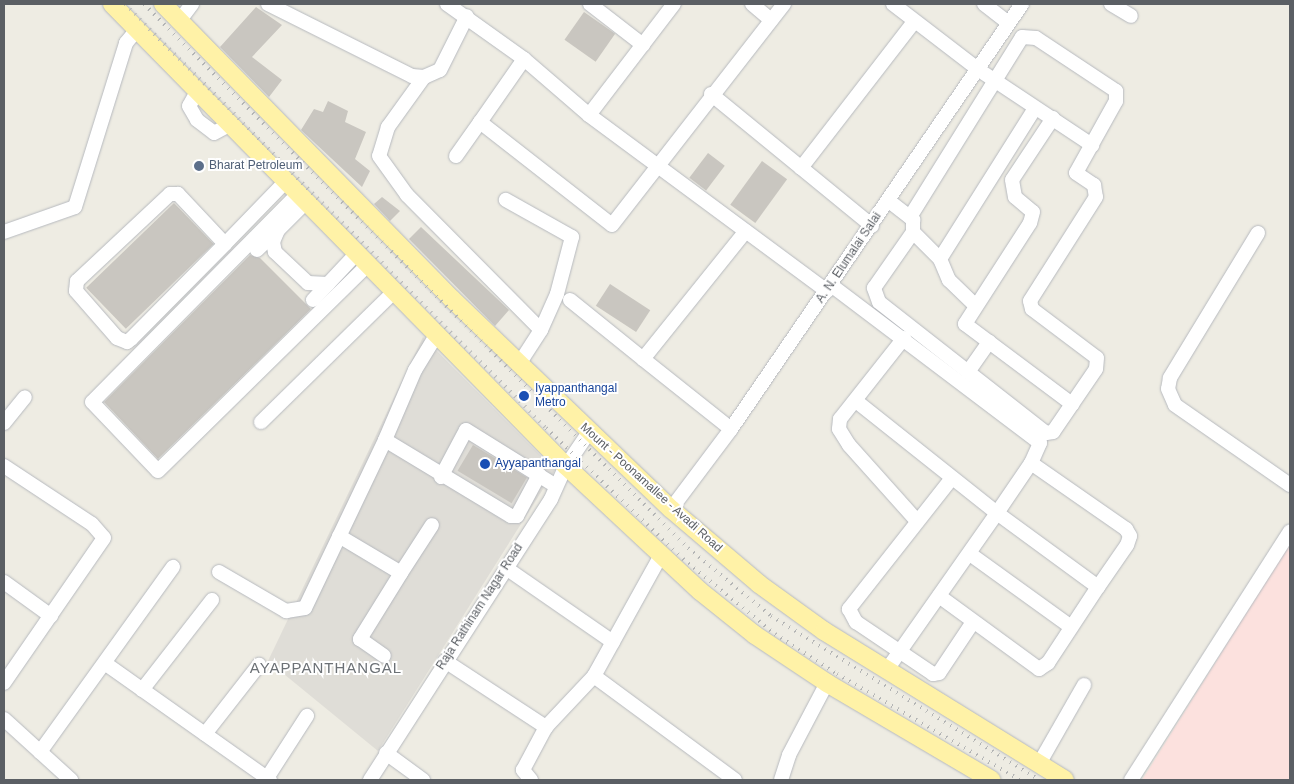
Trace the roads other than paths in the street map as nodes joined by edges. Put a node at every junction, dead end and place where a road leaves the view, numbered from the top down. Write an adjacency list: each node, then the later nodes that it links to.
1 (112, 4): 20 (main road)
2 (163, 4): 16 (main road, Mount - Poonamallee - Avadi Road)
3 (192, 4): 16 (street)
4 (268, 4): 24 (street)
5 (447, 4): 14 (street)
6 (590, 4): 21 (street)
7 (674, 4): 21 (street)
8 (752, 4): 17 (street)
9 (784, 4): 17 (street)
10 (893, 4): 18 (street)
11 (984, 4): 19 (street)
12 (1022, 4): 19 (street, A. N. Elumalai Salai)
13 (1111, 4): 15 (street)
14 (468, 16): 22 (street); 24 (street)
15 (1131, 16)
16 (180, 20): 61 (main road, Mount - Poonamallee - Avadi Road)
17 (771, 20): 26 (street)
18 (914, 22): 23 (street); 34 (street)
19 (1008, 23): 23 (street, A. N. Elumalai Salai)
20 (138, 28): 35 (main road); 43 (street)
21 (643, 45): 28 (street)
22 (524, 59): 28 (street); 30 (street)
23 (979, 70): 25 (street); 38 (street, A. N. Elumalai Salai)
24 (424, 77): 56 (street)
25 (996, 81): 27 (street); 31 (street); 39 (street)
26 (711, 94): 33 (street); 34 (street)
27 (1035, 108): 29 (street); 49 (street)
28 (589, 115): 33 (street)
29 (1053, 118): 31 (street); 55 (street)
30 (480, 122): 32 (street); 33 (street)
31 (1092, 144): 65 (street)
32 (456, 156)
33 (658, 166): 42 (street)
34 (802, 168): 41 (street)
35 (287, 180): 36 (main road); 46 (street)
36 (303, 197): 40 (street); 48 (main road); 48 (street)
37 (506, 200): 56 (street)
38 (889, 201): 39 (street); 41 (street, A. N. Elumalai Salai)
39 (910, 218): 44 (street)
40 (281, 226): 47 (street); 50 (street)
41 (872, 226): 51 (street, A. N. Elumalai Salai)
42 (746, 231): 51 (street); 60 (street)
43 (4, 232)
44 (913, 232): 49 (street); 62 (street)
45 (1258, 232): 77 (street)
46 (225, 244): 46 (street)
47 (257, 250)
48 (363, 258): 50 (street); 52 (main road)
49 (940, 260): 55 (street)
50 (333, 279): 53 (street)
51 (829, 288): 58 (street); 68 (street, A. N. Elumalai Salai)
52 (395, 291): 57 (main road); 66 (street)
53 (313, 300)
54 (570, 300): 60 (street)
55 (976, 306): 59 (street)
56 (541, 330): 61 (street)
57 (437, 334): 70 (street); 73 (main road)
58 (904, 338): 64 (street); 71 (street)
59 (989, 342): 62 (street); 65 (street)
60 (643, 359): 68 (street)
61 (520, 364): 69 (main road, Mount - Poonamallee - Avadi Road)
62 (968, 372): 65 (street)
63 (26, 397): 67 (street)
64 (856, 401): 76 (street); 81 (street)
65 (1072, 404)
66 (261, 422)
67 (4, 423)
68 (732, 429): 79 (street, A. N. Elumalai Salai)
69 (589, 432): 73 (street, Raja Rathinam Nagar Road); 79 (main road, Mount - Poonamallee - Avadi Road)
70 (385, 440): 75 (street); 84 (street)
71 (1031, 463): 80 (street); 92 (street)
72 (4, 466): 95 (street)
73 (566, 466): 78 (street, Raja Rathinam Nagar Road); 86 (main road)
74 (539, 475): 75 (street); 75 (street); 78 (street)
75 (441, 477)
76 (952, 478): 80 (street); 81 (street)
77 (1290, 485)
78 (556, 486): 88 (street, Raja Rathinam Nagar Road)
79 (671, 509): 104 (main road, Mount - Poonamallee - Avadi Road)
80 (997, 513): 85 (street); 92 (street)
81 (917, 522): 99 (street)
82 (432, 525): 90 (street)
83 (1290, 531): 126 (street)
84 (339, 536): 89 (street); 90 (street)
85 (970, 554): 93 (street); 97 (street)
86 (661, 555): 98 (street); 107 (main road)
87 (173, 567): 102 (street)
88 (506, 568): 98 (street); 101 (street, Raja Rathinam Nagar Road)
89 (219, 572)
90 (401, 573): 100 (street)
91 (4, 582): 95 (street)
92 (1098, 586): 97 (street)
93 (939, 596): 96 (street); 99 (street)
94 (212, 600): 109 (street)
95 (51, 616): 106 (street)
96 (974, 622): 97 (street); 99 (street)
97 (1070, 626)
98 (613, 642): 105 (street)
99 (900, 652): 104 (street)
100 (384, 656)
101 (445, 661): 112 (street); 115 (street, Raja Rathinam Nagar Road)
102 (106, 664): 109 (street); 114 (street)
103 (259, 665): 113 (street)
104 (886, 671): 116 (main road, Mount - Poonamallee - Avadi Road)
105 (594, 676): 112 (street); 122 (street)
106 (4, 683)
107 (827, 683): 123 (street); 124 (main road)
108 (1084, 685): 116 (street)
109 (142, 690): 113 (street)
110 (307, 716): 117 (street)
111 (4, 719): 114 (street)
112 (546, 727): 121 (street)
113 (205, 734): 117 (street)
114 (40, 752): 118 (street)
115 (386, 754): 119 (street, Raja Rathinam Nagar Road); 120 (street)
116 (1039, 764): 125 (main road, Mount - Poonamallee - Avadi Road)
117 (268, 779)
118 (71, 780)
119 (370, 780)
120 (423, 780)
121 (531, 780)
122 (735, 780)
123 (781, 780)
124 (992, 780)
125 (1065, 780)
126 (1131, 780)

